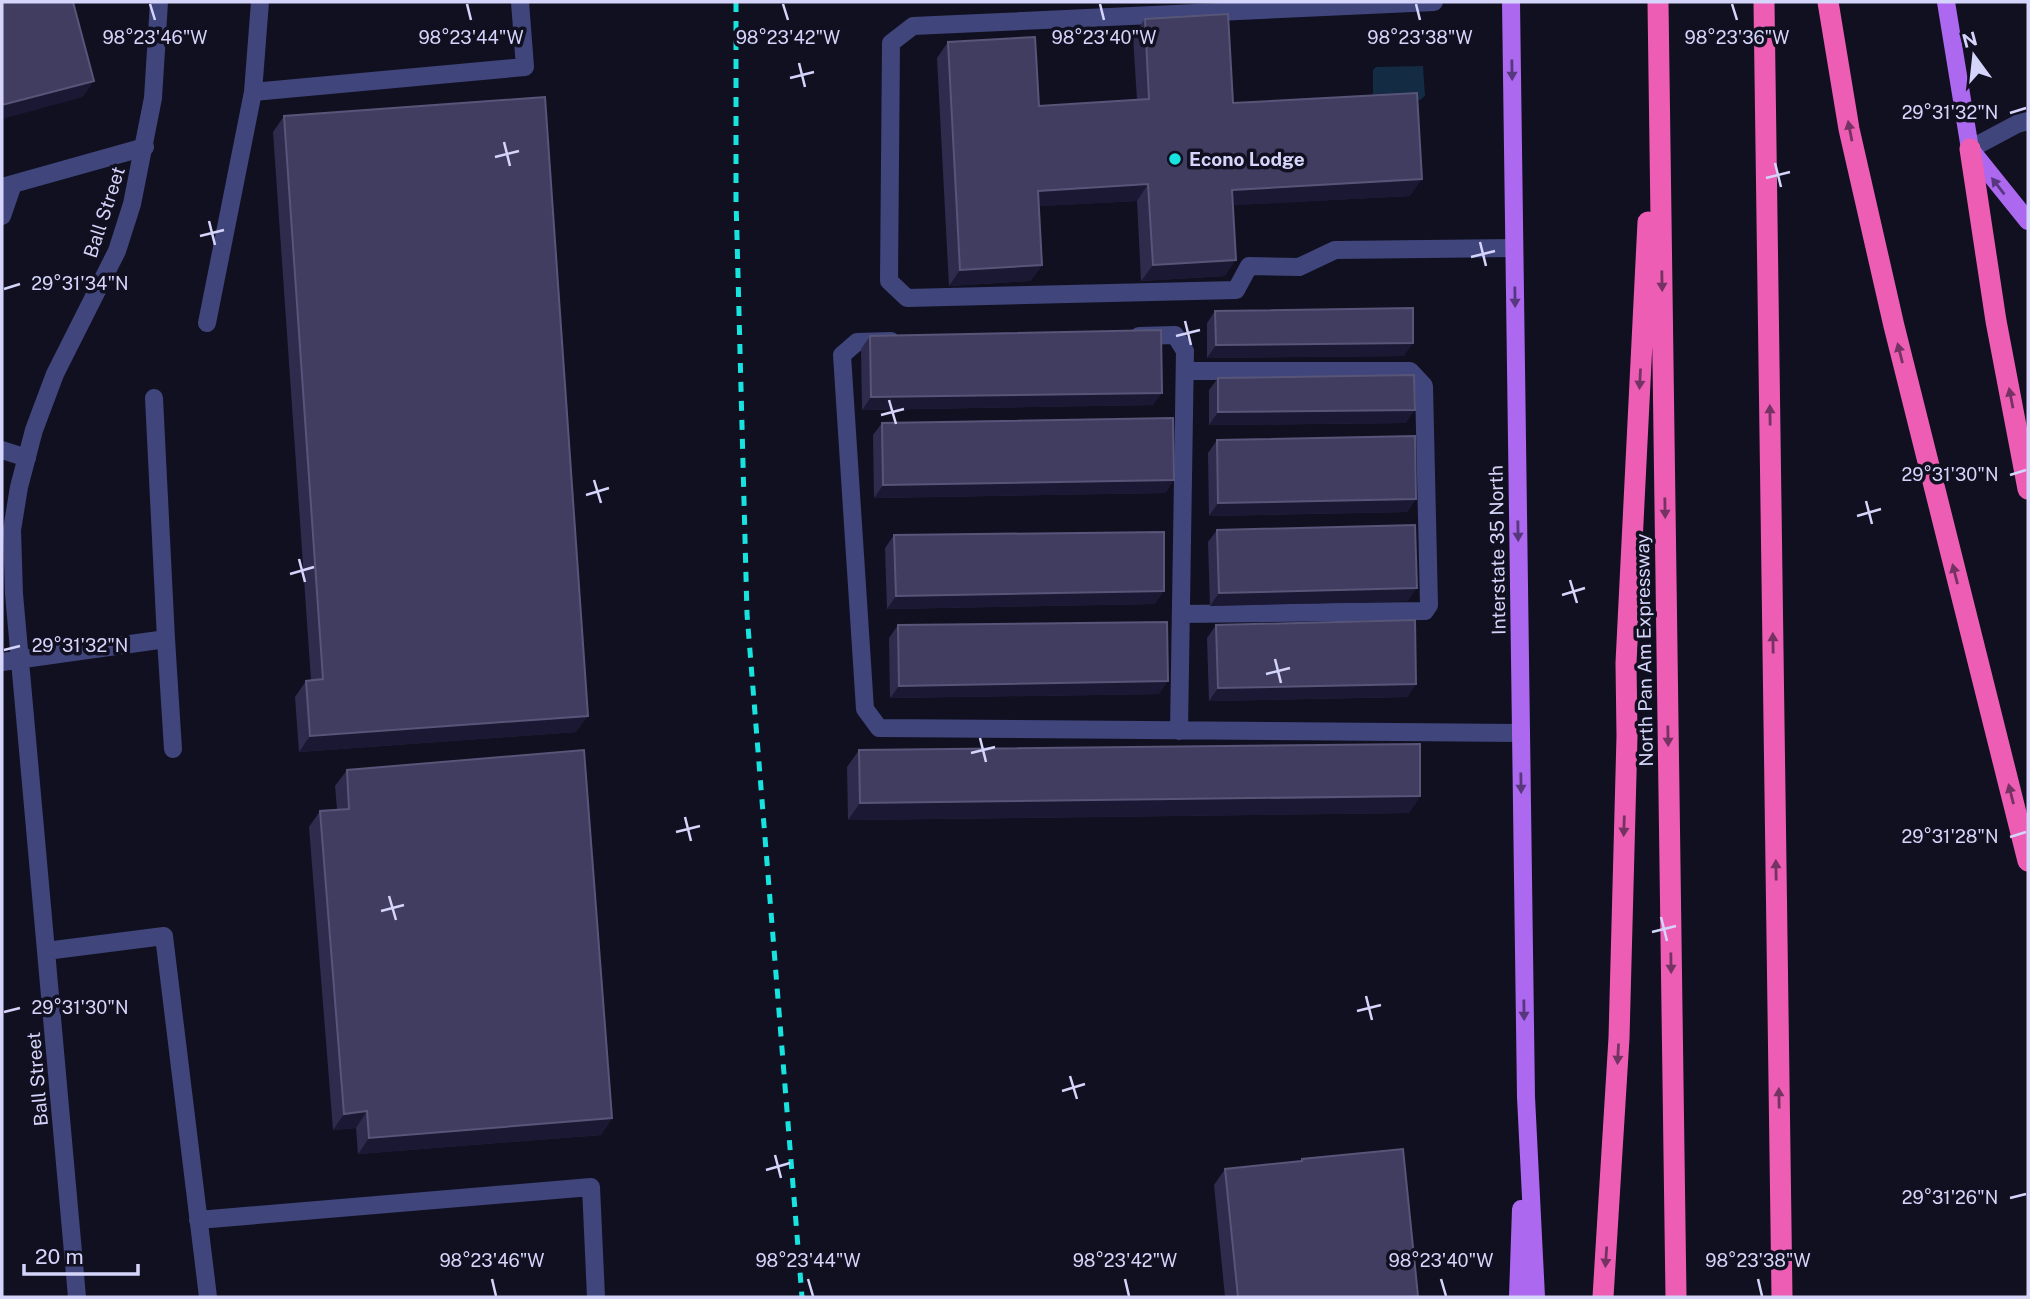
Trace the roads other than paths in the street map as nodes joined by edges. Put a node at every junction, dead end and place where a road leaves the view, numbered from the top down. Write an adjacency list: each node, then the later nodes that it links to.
1 (159, 2): 12 (street, Ball Street)
2 (260, 2): 10 (street)
3 (520, 2): 10 (street)
4 (1434, 2): 17 (street)
5 (1511, 2): 17 (main road, Interstate 35 North, one-way to 17)
6 (1764, 2): 36 (highway, one-way to 6)
7 (1828, 2): 33 (highway, one-way to 7)
8 (1946, 2): 13 (main road)
9 (1658, 9): 43 (highway, one-way to 43); 44 (highway, North Pan Am Expressway, one-way to 44)
10 (253, 92): 18 (street)
11 (2028, 121): 13 (street)
12 (145, 147): 14 (street); 24 (street, Ball Street)
13 (1970, 149): 16 (main road, one-way to 13); 25 (highway, one-way to 13)
14 (7, 186): 15 (street)
15 (2, 216)
16 (2028, 221)
17 (1514, 248): 31 (main road, Interstate 35 North, one-way to 31)
18 (207, 323)
19 (1119, 336): 21 (street)
20 (912, 340): 30 (street)
21 (1185, 371): 26 (street); 26 (street)
22 (154, 398): 27 (street)
23 (2, 450): 24 (street)
24 (27, 458): 28 (street, Ball Street)
25 (2028, 489)
26 (1181, 614): 30 (street)
27 (166, 639): 28 (street); 32 (street)
28 (20, 661): 29 (street); 34 (street, Ball Street)
29 (2, 662)
30 (1179, 730): 31 (street)
31 (1521, 733): 35 (main road, Interstate 35 North, one-way to 35)
32 (173, 749)
33 (2028, 861)
34 (46, 951): 37 (street); 38 (street, Ball Street)
35 (1526, 1097): 41 (main road, Interstate 35 North); 42 (main road, Interstate 35 North)
36 (1780, 1166): 45 (highway); 46 (highway)
37 (198, 1220): 39 (street); 40 (street)
38 (77, 1297)
39 (208, 1297)
40 (596, 1297)
41 (1518, 1297)
42 (1536, 1297)
43 (1603, 1297)
44 (1676, 1297)
45 (1782, 1297)
46 (1787, 1297)

